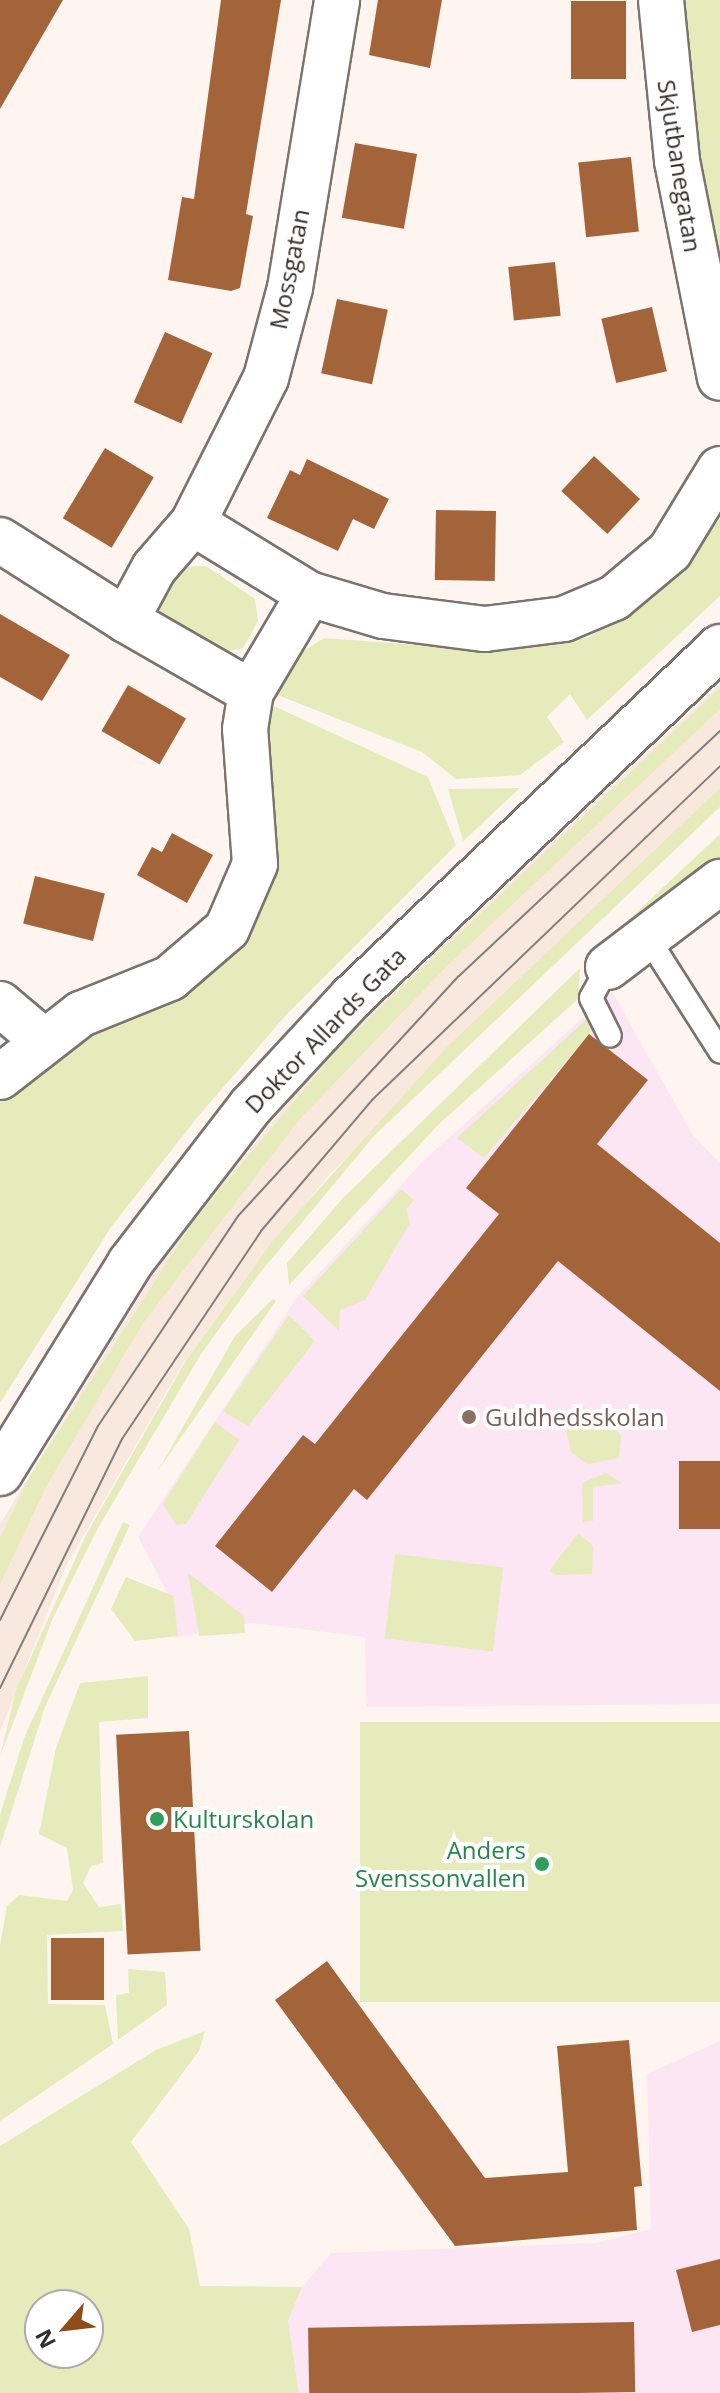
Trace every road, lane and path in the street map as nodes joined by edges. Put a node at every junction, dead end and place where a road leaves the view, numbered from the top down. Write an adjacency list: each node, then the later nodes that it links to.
1 (337, 0): 5 (street, Mossgatan)
2 (661, 0): 3 (street, Skjutbanegatan)
3 (720, 378)
4 (720, 469): 7 (street)
5 (193, 523): 7 (street); 8 (street, Mossgatan)
6 (0, 540): 8 (street)
7 (309, 594): 10 (street)
8 (126, 620): 10 (street)
9 (720, 647): 19 (street, Doktor Allards Gata)
10 (251, 692): 16 (street)
11 (720, 882): 12 (street)
12 (646, 935): 13 (street); 17 (lane)
13 (608, 967): 15 (lane)
14 (0, 1004): 16 (street)
15 (610, 1036)
16 (44, 1041): 18 (street)
17 (720, 1051)
18 (0, 1077)
19 (0, 1473)

